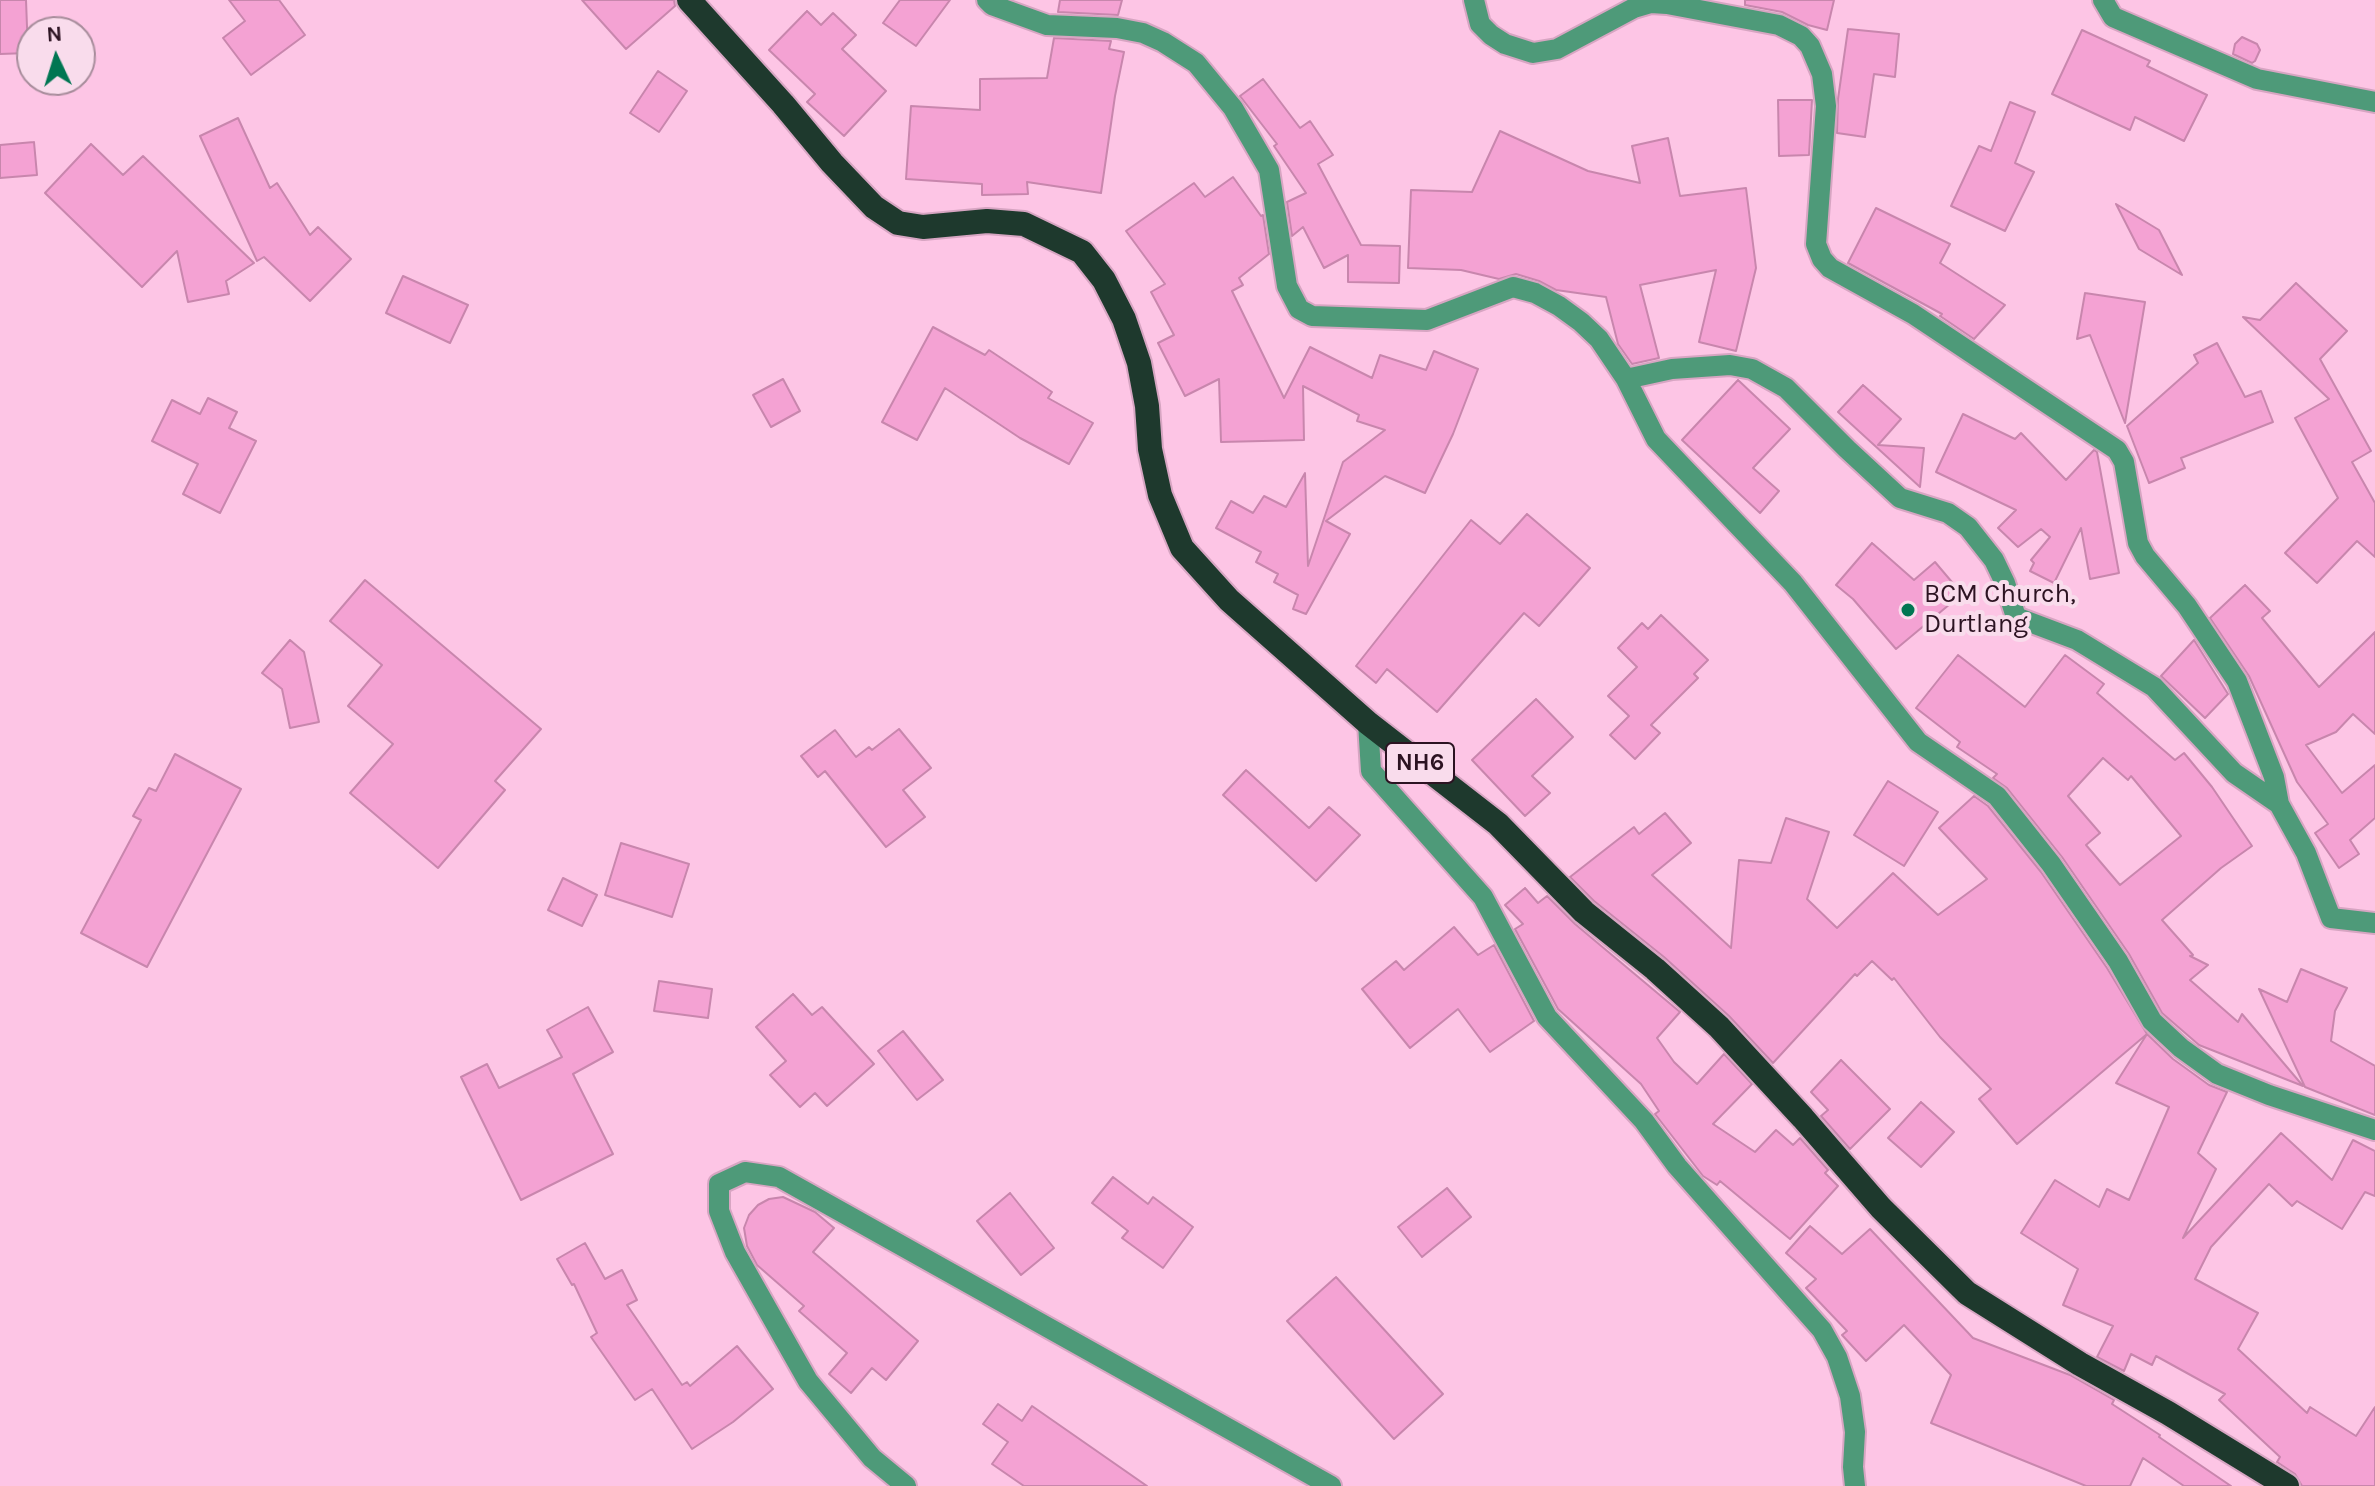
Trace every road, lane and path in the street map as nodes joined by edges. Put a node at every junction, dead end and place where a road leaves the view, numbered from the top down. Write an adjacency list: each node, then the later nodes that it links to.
1 (689, 0): 7 (highway, NH6)
2 (987, 0): 6 (street)
3 (1474, 0): 8 (street)
4 (2103, 0): 5 (street)
5 (2375, 102)
6 (1626, 379): 8 (street); 10 (street)
7 (1368, 723): 13 (street); 14 (highway, NH6)
8 (2279, 804): 9 (street)
9 (2375, 923)
10 (2375, 1130)
11 (906, 1486): 12 (street)
12 (1331, 1486)
13 (1855, 1486)
14 (2287, 1486)

